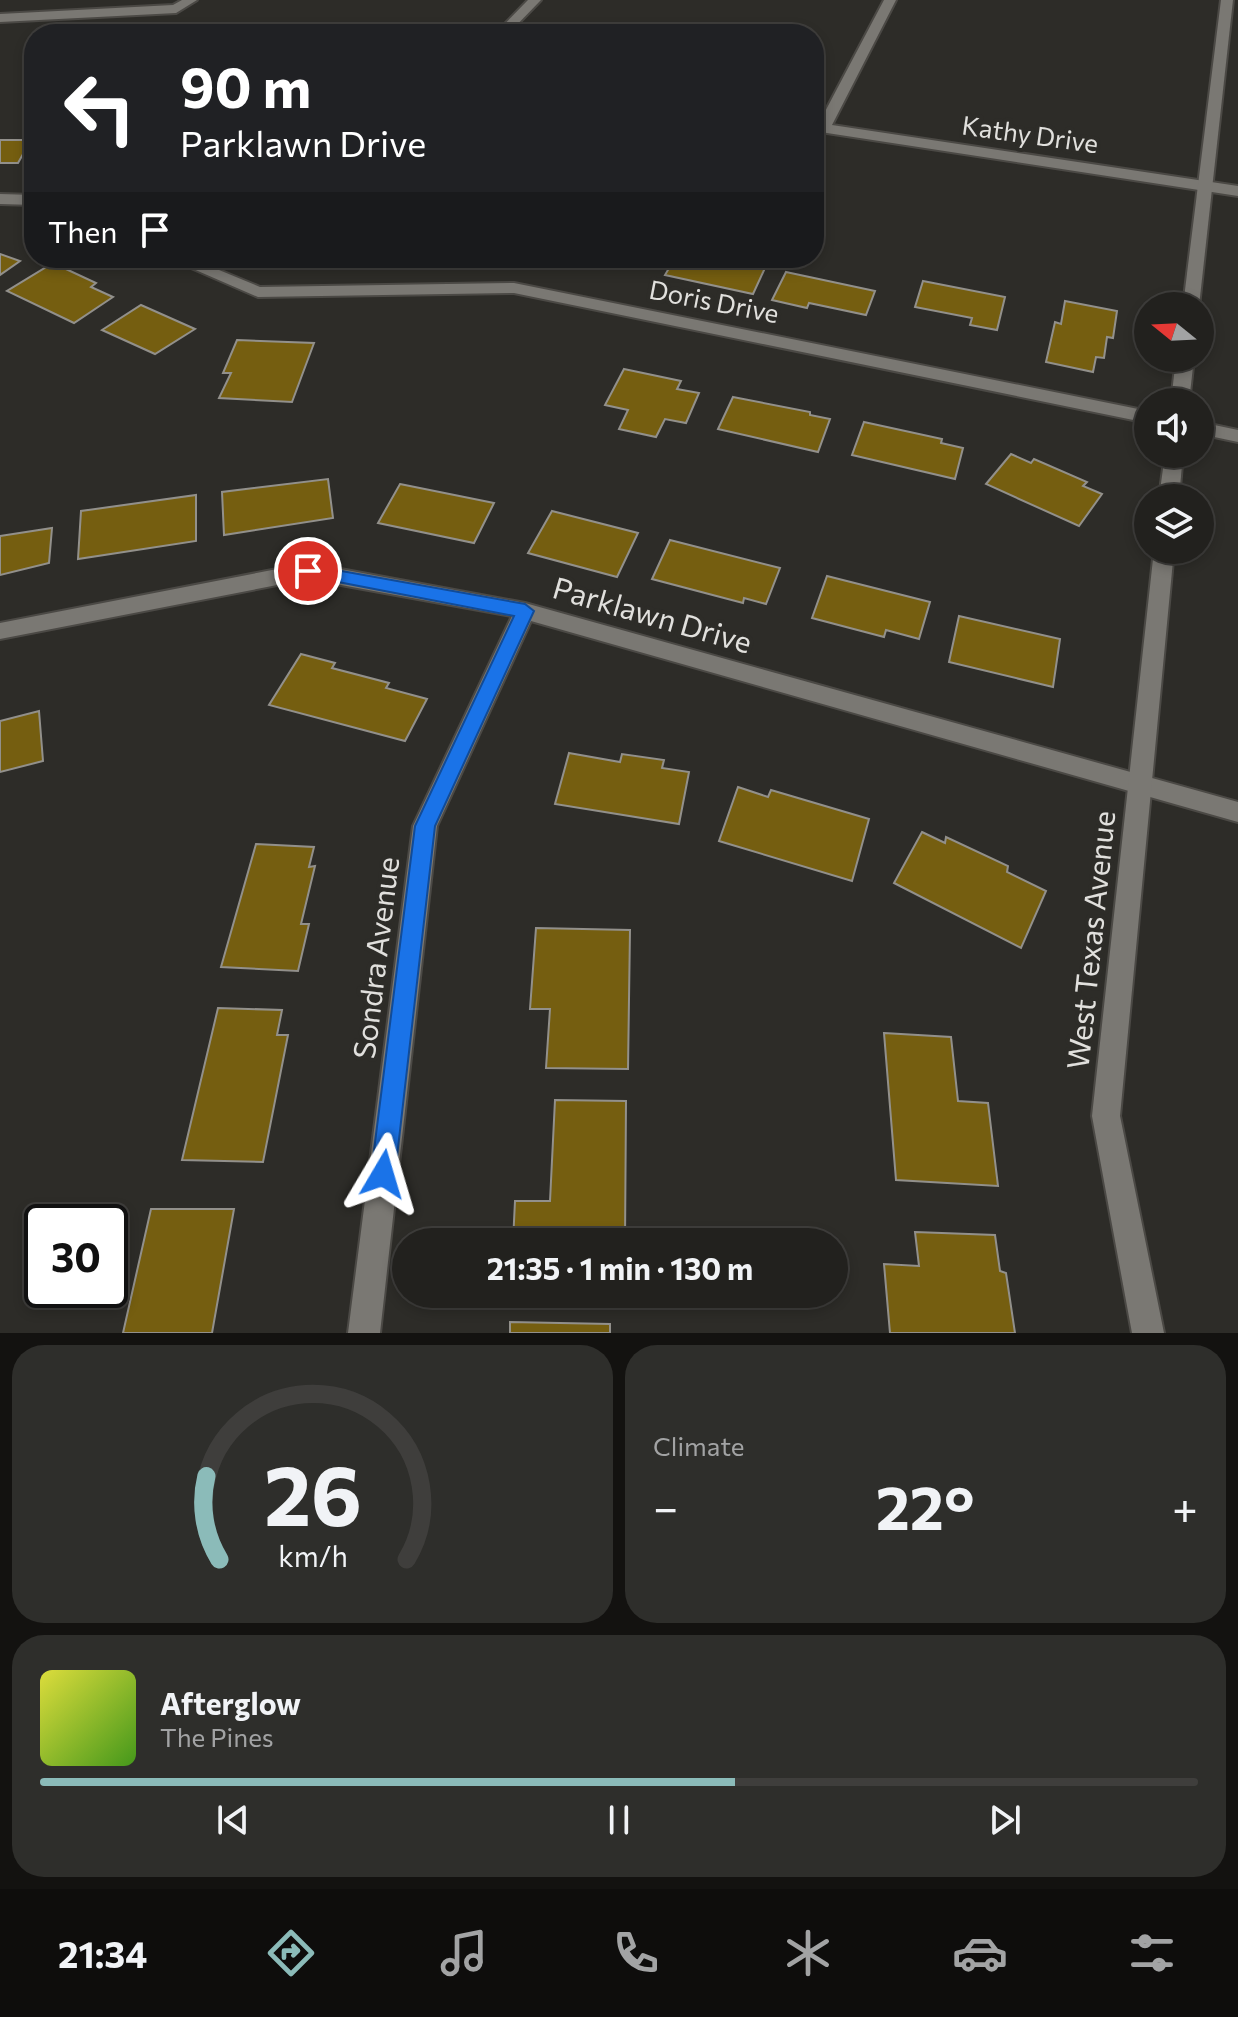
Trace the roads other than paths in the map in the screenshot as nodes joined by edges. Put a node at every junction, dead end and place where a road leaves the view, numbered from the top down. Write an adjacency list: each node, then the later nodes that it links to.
1 (191, 0): 5 (street)
2 (535, 0): 6 (street)
3 (890, 0): 7 (street)
4 (1227, 0): 9 (street)
5 (0, 18)
6 (511, 24)
7 (824, 119)
8 (824, 129): 9 (street, Kathy Drive)
9 (1206, 185): 10 (street, Kathy Drive); 14 (street)
10 (1238, 191)
11 (0, 199): 12 (street)
12 (24, 200)
13 (200, 268): 15 (street, Doris Drive)
14 (1193, 292)
15 (1134, 414)
16 (1214, 431): 17 (street)
17 (1238, 436)
18 (1163, 564): 21 (street, West Texas Avenue)
19 (525, 611): 20 (street, Parklawn Drive); 21 (street, Parklawn Drive); 23 (street, Sondra Avenue)
20 (0, 631)
21 (1139, 784): 22 (street, Parklawn Drive); 24 (street, West Texas Avenue)
22 (1238, 812)
23 (364, 1333)
24 (1148, 1333)

